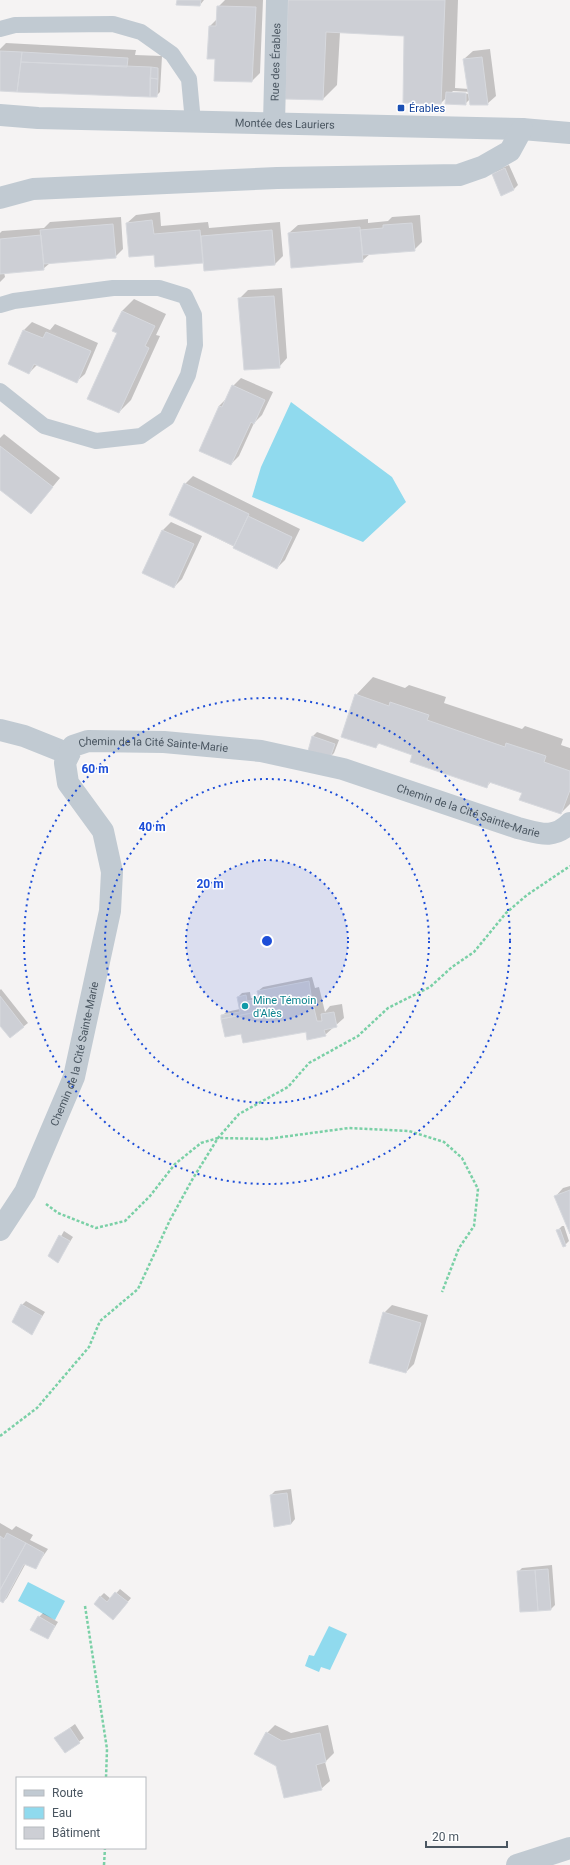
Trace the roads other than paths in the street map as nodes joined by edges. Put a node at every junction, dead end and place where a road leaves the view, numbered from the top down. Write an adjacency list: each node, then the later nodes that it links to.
1 (277, 0): 5 (street, Rue des Érables)
2 (0, 29): 4 (lane)
3 (0, 115): 4 (street, Montée des Lauriers)
4 (193, 122): 5 (street, Montée des Lauriers)
5 (274, 123): 6 (street, Montée des Lauriers)
6 (522, 129): 7 (street, Montée des Lauriers); 8 (street)
7 (570, 133)
8 (0, 198)
9 (0, 305): 10 (lane)
10 (0, 390)
11 (0, 730): 12 (street)
12 (69, 754): 13 (street, Chemin de la Cité Sainte-Marie); 14 (street, Chemin de la Cité Sainte-Marie)
13 (570, 823)
14 (0, 1230)
15 (570, 1848): 16 (street)
16 (517, 1865)

